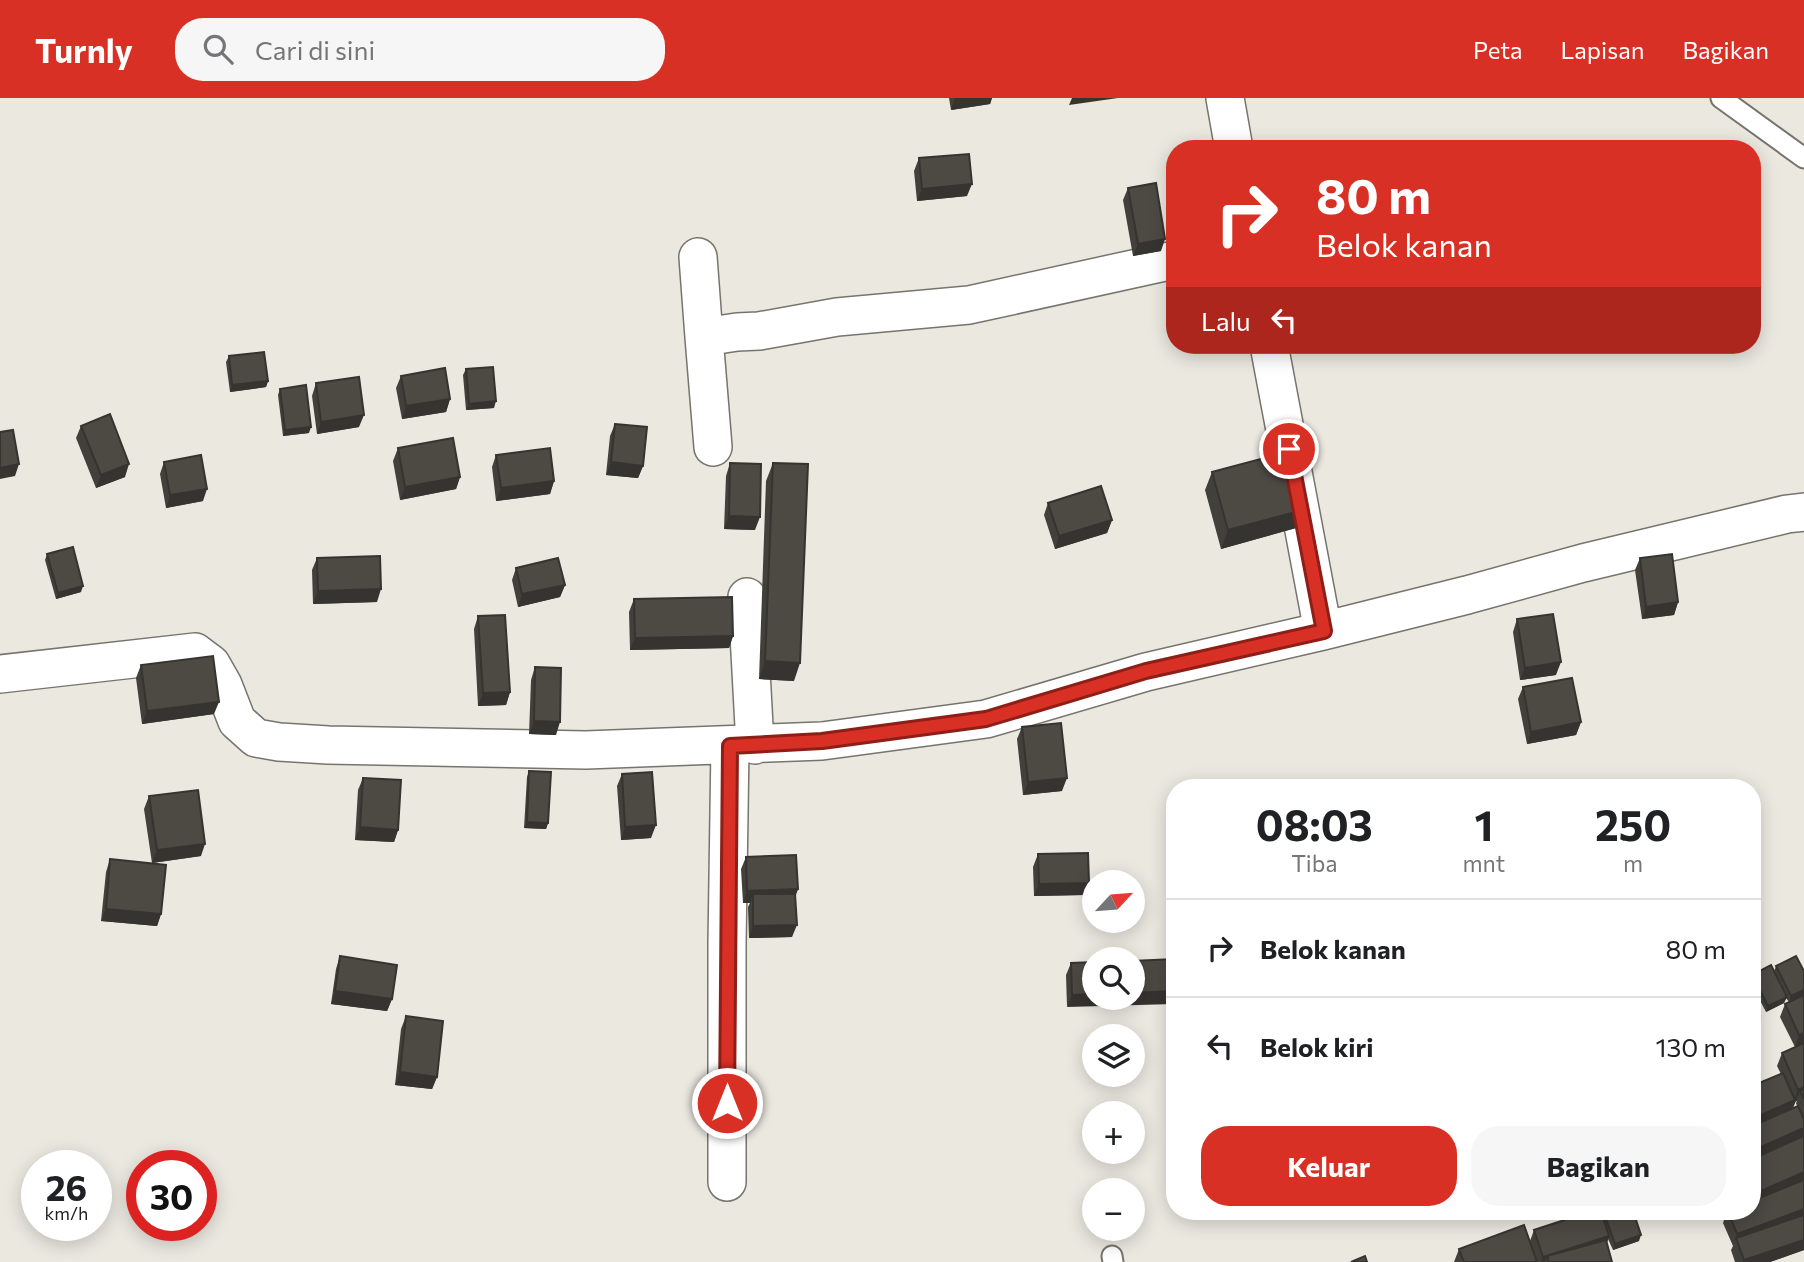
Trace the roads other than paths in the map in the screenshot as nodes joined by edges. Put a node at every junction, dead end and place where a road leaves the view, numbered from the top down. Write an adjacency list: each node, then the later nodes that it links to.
1 (1225, 98): 3 (street)
2 (1721, 98): 4 (lane)
3 (1232, 140)
4 (1804, 158)
5 (698, 257): 7 (street)
6 (1166, 262): 7 (street)
7 (704, 337): 9 (street)
8 (1271, 354): 12 (street)
9 (713, 447)
10 (1804, 512): 12 (street)
11 (747, 597): 14 (street)
12 (1324, 631): 14 (street)
13 (0, 674): 14 (street)
14 (743, 746): 15 (street)
15 (727, 1182)

